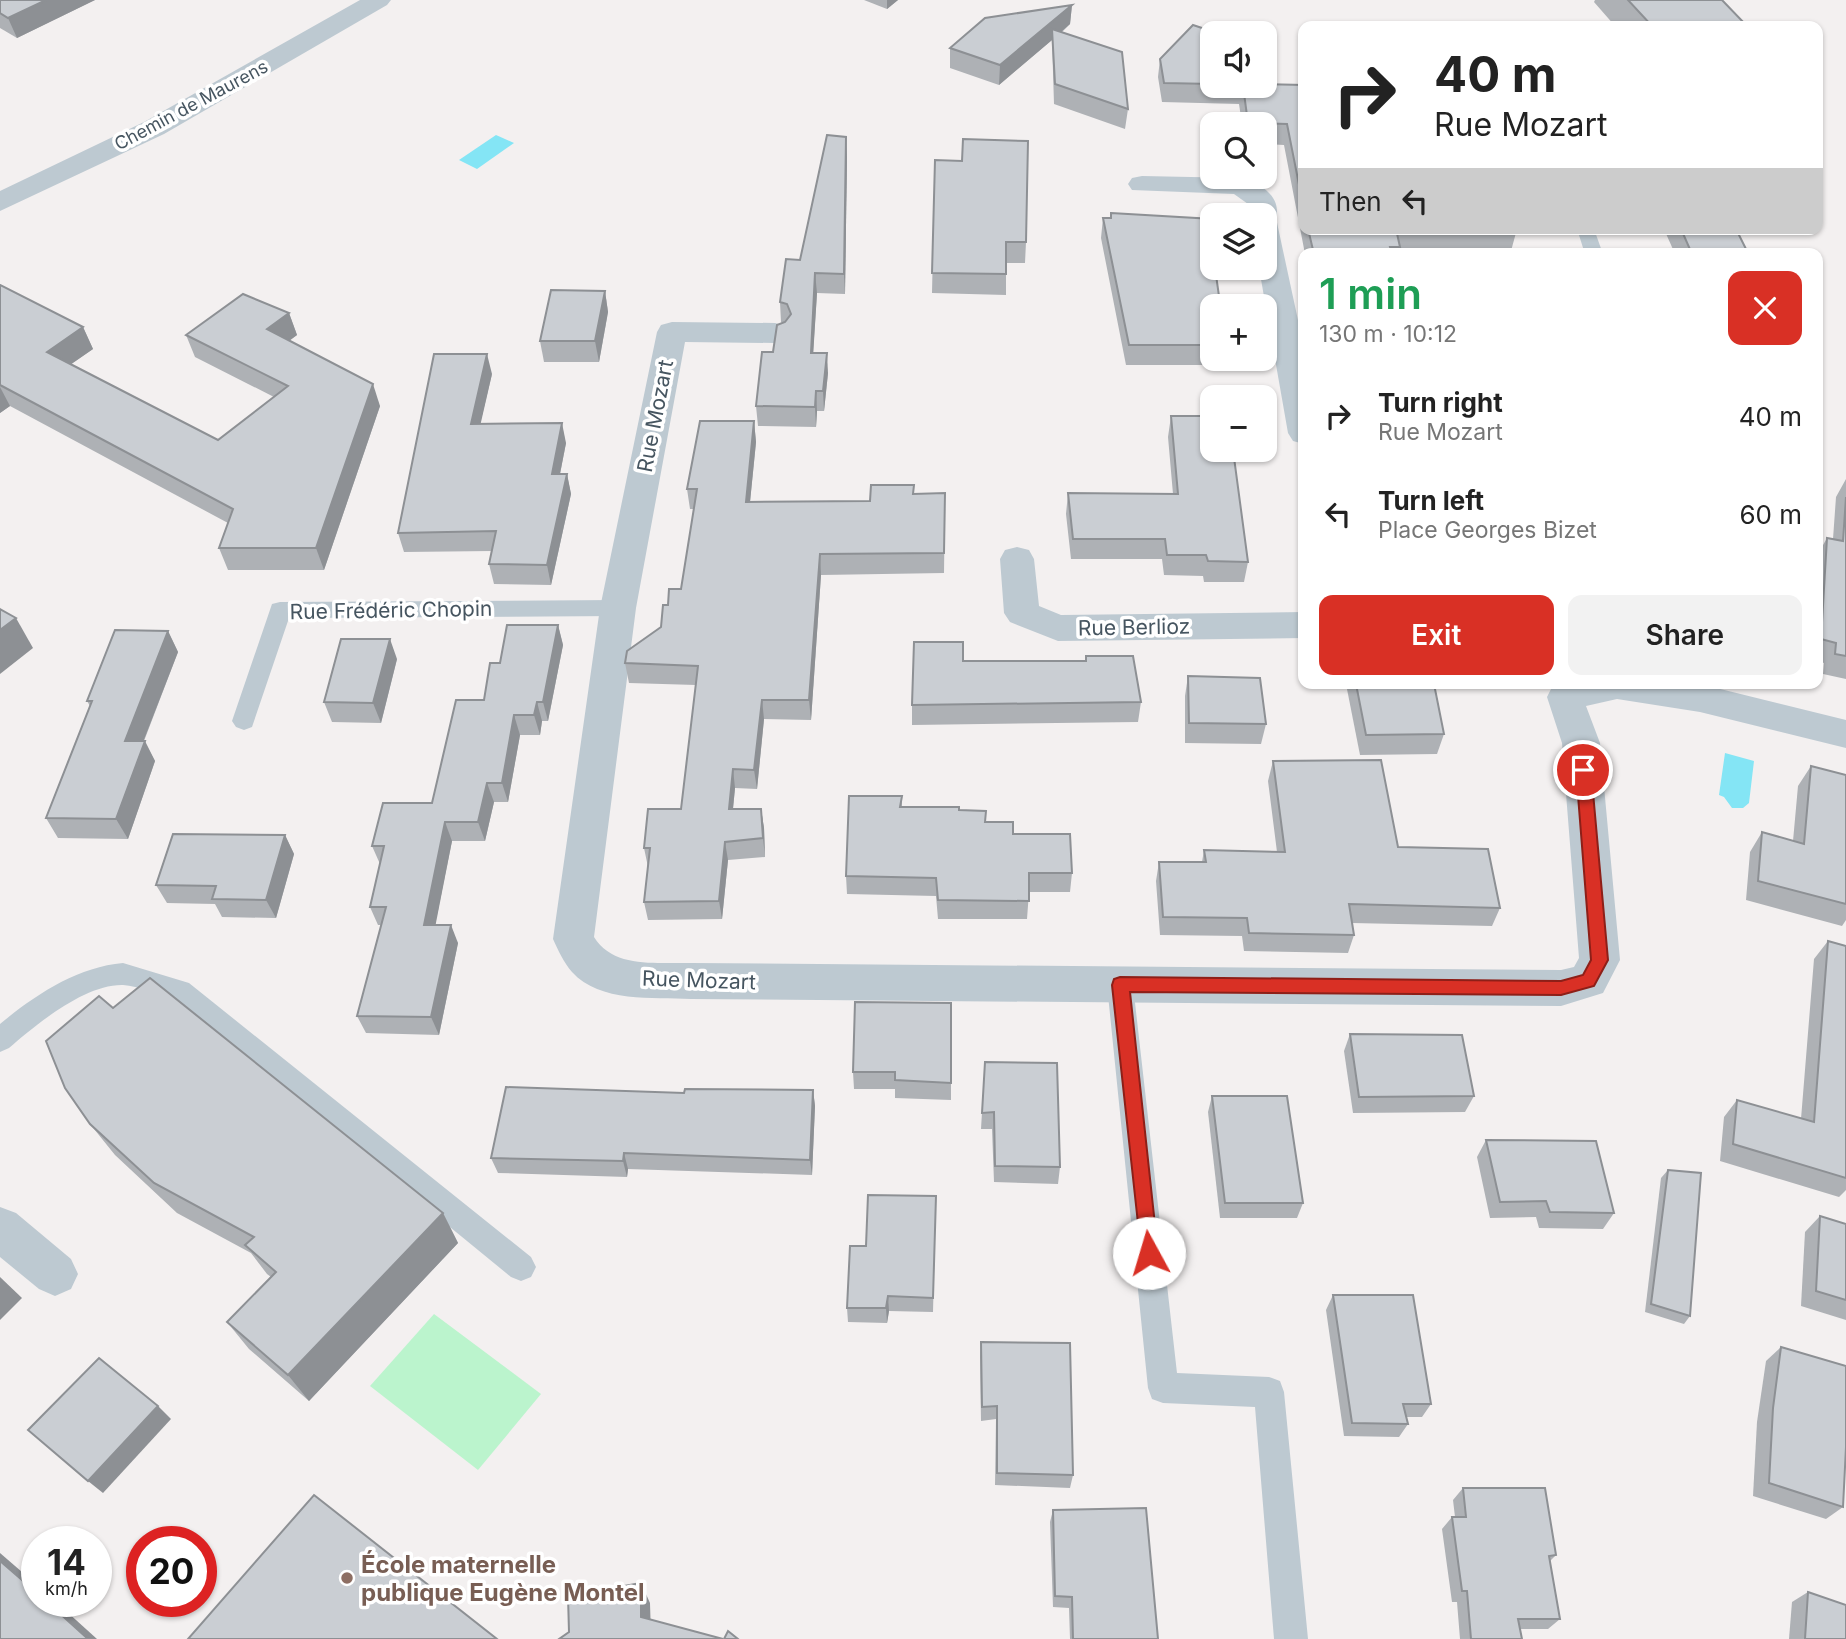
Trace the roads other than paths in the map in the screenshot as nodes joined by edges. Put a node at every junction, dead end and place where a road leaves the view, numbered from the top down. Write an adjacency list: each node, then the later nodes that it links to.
1 (378, 0): 3 (street, Chemin de Maurens)
2 (1142, 184): 4 (street)
3 (0, 202)
4 (1262, 203)
5 (1277, 263): 6 (street)
6 (1294, 321): 8 (street)
7 (775, 333): 10 (street, Rue Mozart)
8 (1298, 366)
9 (1017, 559): 11 (street, Rue Berlioz)
10 (618, 608): 15 (lane, Rue Frédéric Chopin); 17 (street, Rue Mozart)
11 (1298, 625)
12 (1579, 689): 14 (street)
13 (1643, 689): 16 (street)
14 (1560, 691): 17 (street, Rue Mozart)
15 (244, 721)
16 (1846, 734)
17 (1120, 985): 22 (lane)
18 (0, 1040): 20 (lane)
19 (0, 1228): 21 (street)
20 (521, 1267)
21 (55, 1274)
22 (1291, 1639)

